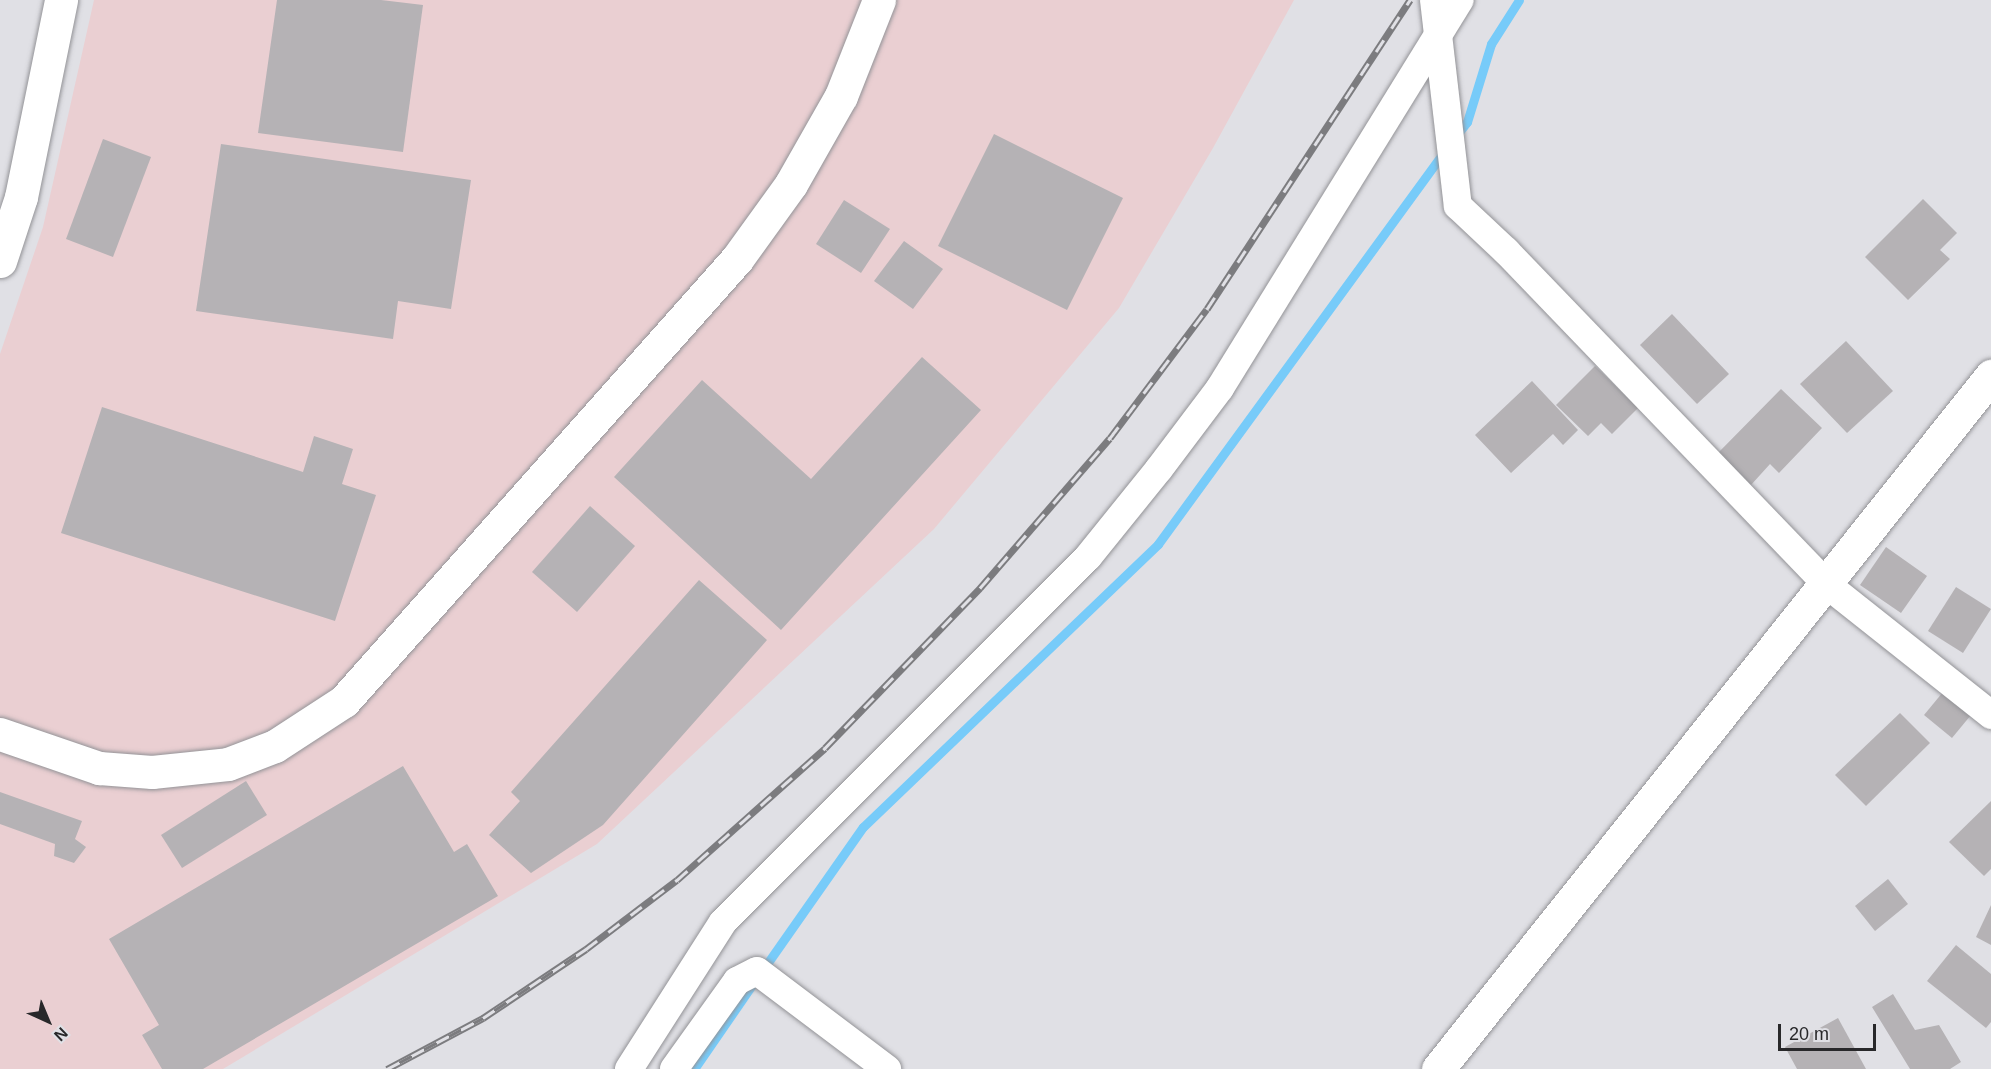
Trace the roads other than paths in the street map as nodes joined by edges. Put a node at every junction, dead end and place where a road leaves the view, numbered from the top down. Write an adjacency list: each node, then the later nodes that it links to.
1 (61, 0): 6 (street)
2 (879, 0): 10 (street)
3 (1434, 0): 5 (street)
4 (1460, 0): 5 (street)
5 (1439, 31): 8 (street); 11 (street)
6 (0, 261)
7 (1991, 376): 8 (street)
8 (1826, 584): 9 (street); 14 (street)
9 (1991, 716)
10 (0, 734)
11 (629, 1069)
12 (674, 1069): 13 (street)
13 (887, 1069)
14 (1438, 1069)

